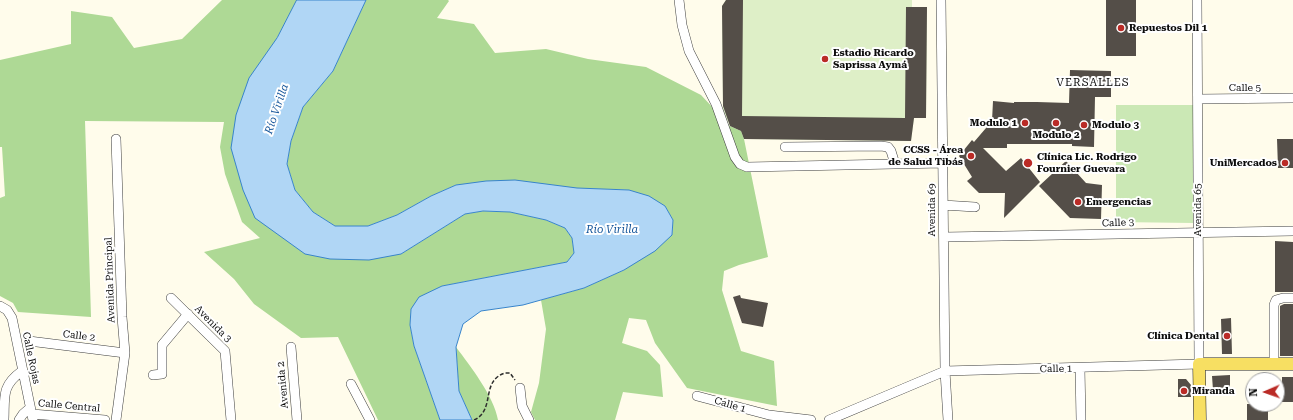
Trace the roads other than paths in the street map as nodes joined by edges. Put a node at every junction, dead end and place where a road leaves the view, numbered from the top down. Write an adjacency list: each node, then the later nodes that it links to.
1 (679, 0): 9 (street)
2 (941, 0): 8 (street, Avenida 69)
3 (1197, 0): 5 (street, Avenida 65)
4 (1293, 98): 5 (street, Calle 5)
5 (1198, 99): 13 (street, Avenida 65)
6 (116, 139): 21 (street, Avenida Principal)
7 (785, 147): 9 (street)
8 (943, 163): 9 (street); 10 (street, Avenida 69)
9 (895, 164)
10 (943, 205): 11 (street); 14 (street, Avenida 69)
11 (975, 207)
12 (1293, 231): 13 (street, Calle 3)
13 (1198, 232): 14 (street, Calle 3); 22 (street, Avenida 65)
14 (944, 237): 27 (street, Avenida 69)
15 (171, 298): 18 (street, Avenida 3)
16 (1293, 298): 23 (street)
17 (0, 306): 26 (street, Calle Rojas)
18 (188, 314): 28 (street); 37 (street, Avenida 3)
19 (30, 341): 21 (street, Calle 2)
20 (291, 348): 38 (street, Avenida 2)
21 (125, 353): 36 (street, Avenida Principal)
22 (1200, 364): 23 (main road, Calle 1); 25 (street, Calle 1); 45 (main road, Avenida 65)
23 (1274, 364): 24 (main road, Calle 1)
24 (1293, 364)
25 (1080, 368): 27 (street, Calle 1); 44 (street)
26 (22, 371): 32 (street, Calle Rojas); 33 (street)
27 (945, 371): 42 (street, Calle 1); 43 (street, Avenida 69)
28 (153, 375)
29 (351, 384): 39 (street)
30 (520, 388): 40 (street)
31 (696, 396): 41 (street, Calle 1)
32 (32, 414): 34 (street); 35 (street, Calle Central)
33 (4, 418): 34 (street)
34 (20, 418)
35 (105, 420)
36 (116, 420)
37 (231, 420)
38 (297, 420)
39 (370, 420)
40 (529, 420)
41 (811, 420)
42 (830, 420)
43 (948, 420)
44 (1081, 420)
45 (1200, 420)

